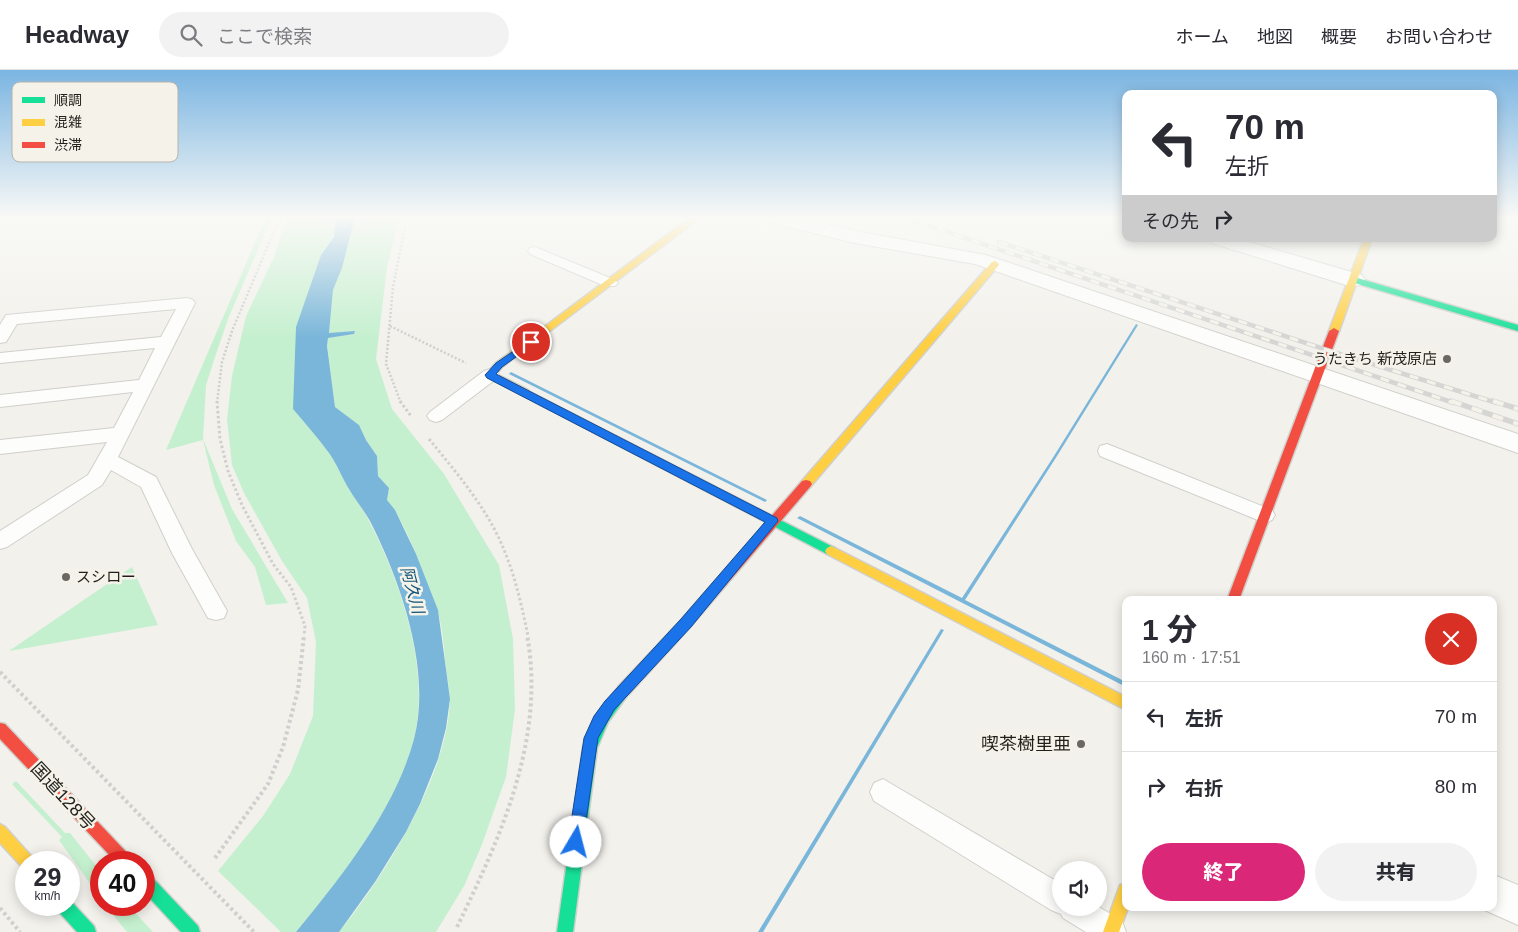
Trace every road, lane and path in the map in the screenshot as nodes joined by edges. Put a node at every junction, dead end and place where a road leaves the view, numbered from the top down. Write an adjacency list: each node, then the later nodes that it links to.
1 (263, 257): 40 (path)
2 (399, 257): 11 (path)
3 (549, 257): 10 (lane)
4 (644, 257): 10 (main road)
5 (974, 257): 8 (street)
6 (1279, 257): 9 (street)
7 (1362, 257): 9 (main road)
8 (995, 264): 17 (street); 29 (main road)
9 (1354, 280): 12 (main road); 17 (main road)
10 (610, 283): 16 (main road)
11 (390, 326): 16 (path); 21 (path)
12 (1518, 328)
13 (0, 338): 14 (lane)
14 (167, 342): 15 (lane); 18 (lane)
15 (0, 358)
16 (490, 375): 20 (lane); 29 (main road)
17 (1316, 376): 24 (street); 28 (main road)
18 (145, 385): 19 (lane); 23 (lane)
19 (0, 401)
20 (436, 416)
21 (413, 418)
22 (424, 433): 49 (path)
23 (121, 434): 25 (lane); 27 (lane)
24 (1518, 444)
25 (0, 447)
26 (1107, 452): 28 (lane)
27 (107, 460): 30 (lane); 32 (lane)
28 (1265, 515): 31 (main road)
29 (772, 521): 34 (main road); 55 (main road)
30 (0, 540)
31 (1235, 596)
32 (216, 611)
33 (0, 672): 54 (path)
34 (1122, 702)
35 (0, 729): 39 (main road, 国道128号)
36 (883, 792): 42 (lane)
37 (0, 832): 38 (main road)
38 (17, 851)
39 (116, 851)
40 (215, 858)
41 (155, 893): 53 (main road)
42 (1052, 895)
43 (1497, 896): 45 (street)
44 (1122, 901): 50 (main road)
45 (1518, 906)
46 (0, 908): 51 (path)
47 (74, 916): 52 (main road)
48 (1086, 916): 50 (lane)
49 (457, 926)
50 (1111, 931)
51 (20, 932)
52 (88, 932)
53 (192, 932)
54 (254, 932)
55 (565, 932)

